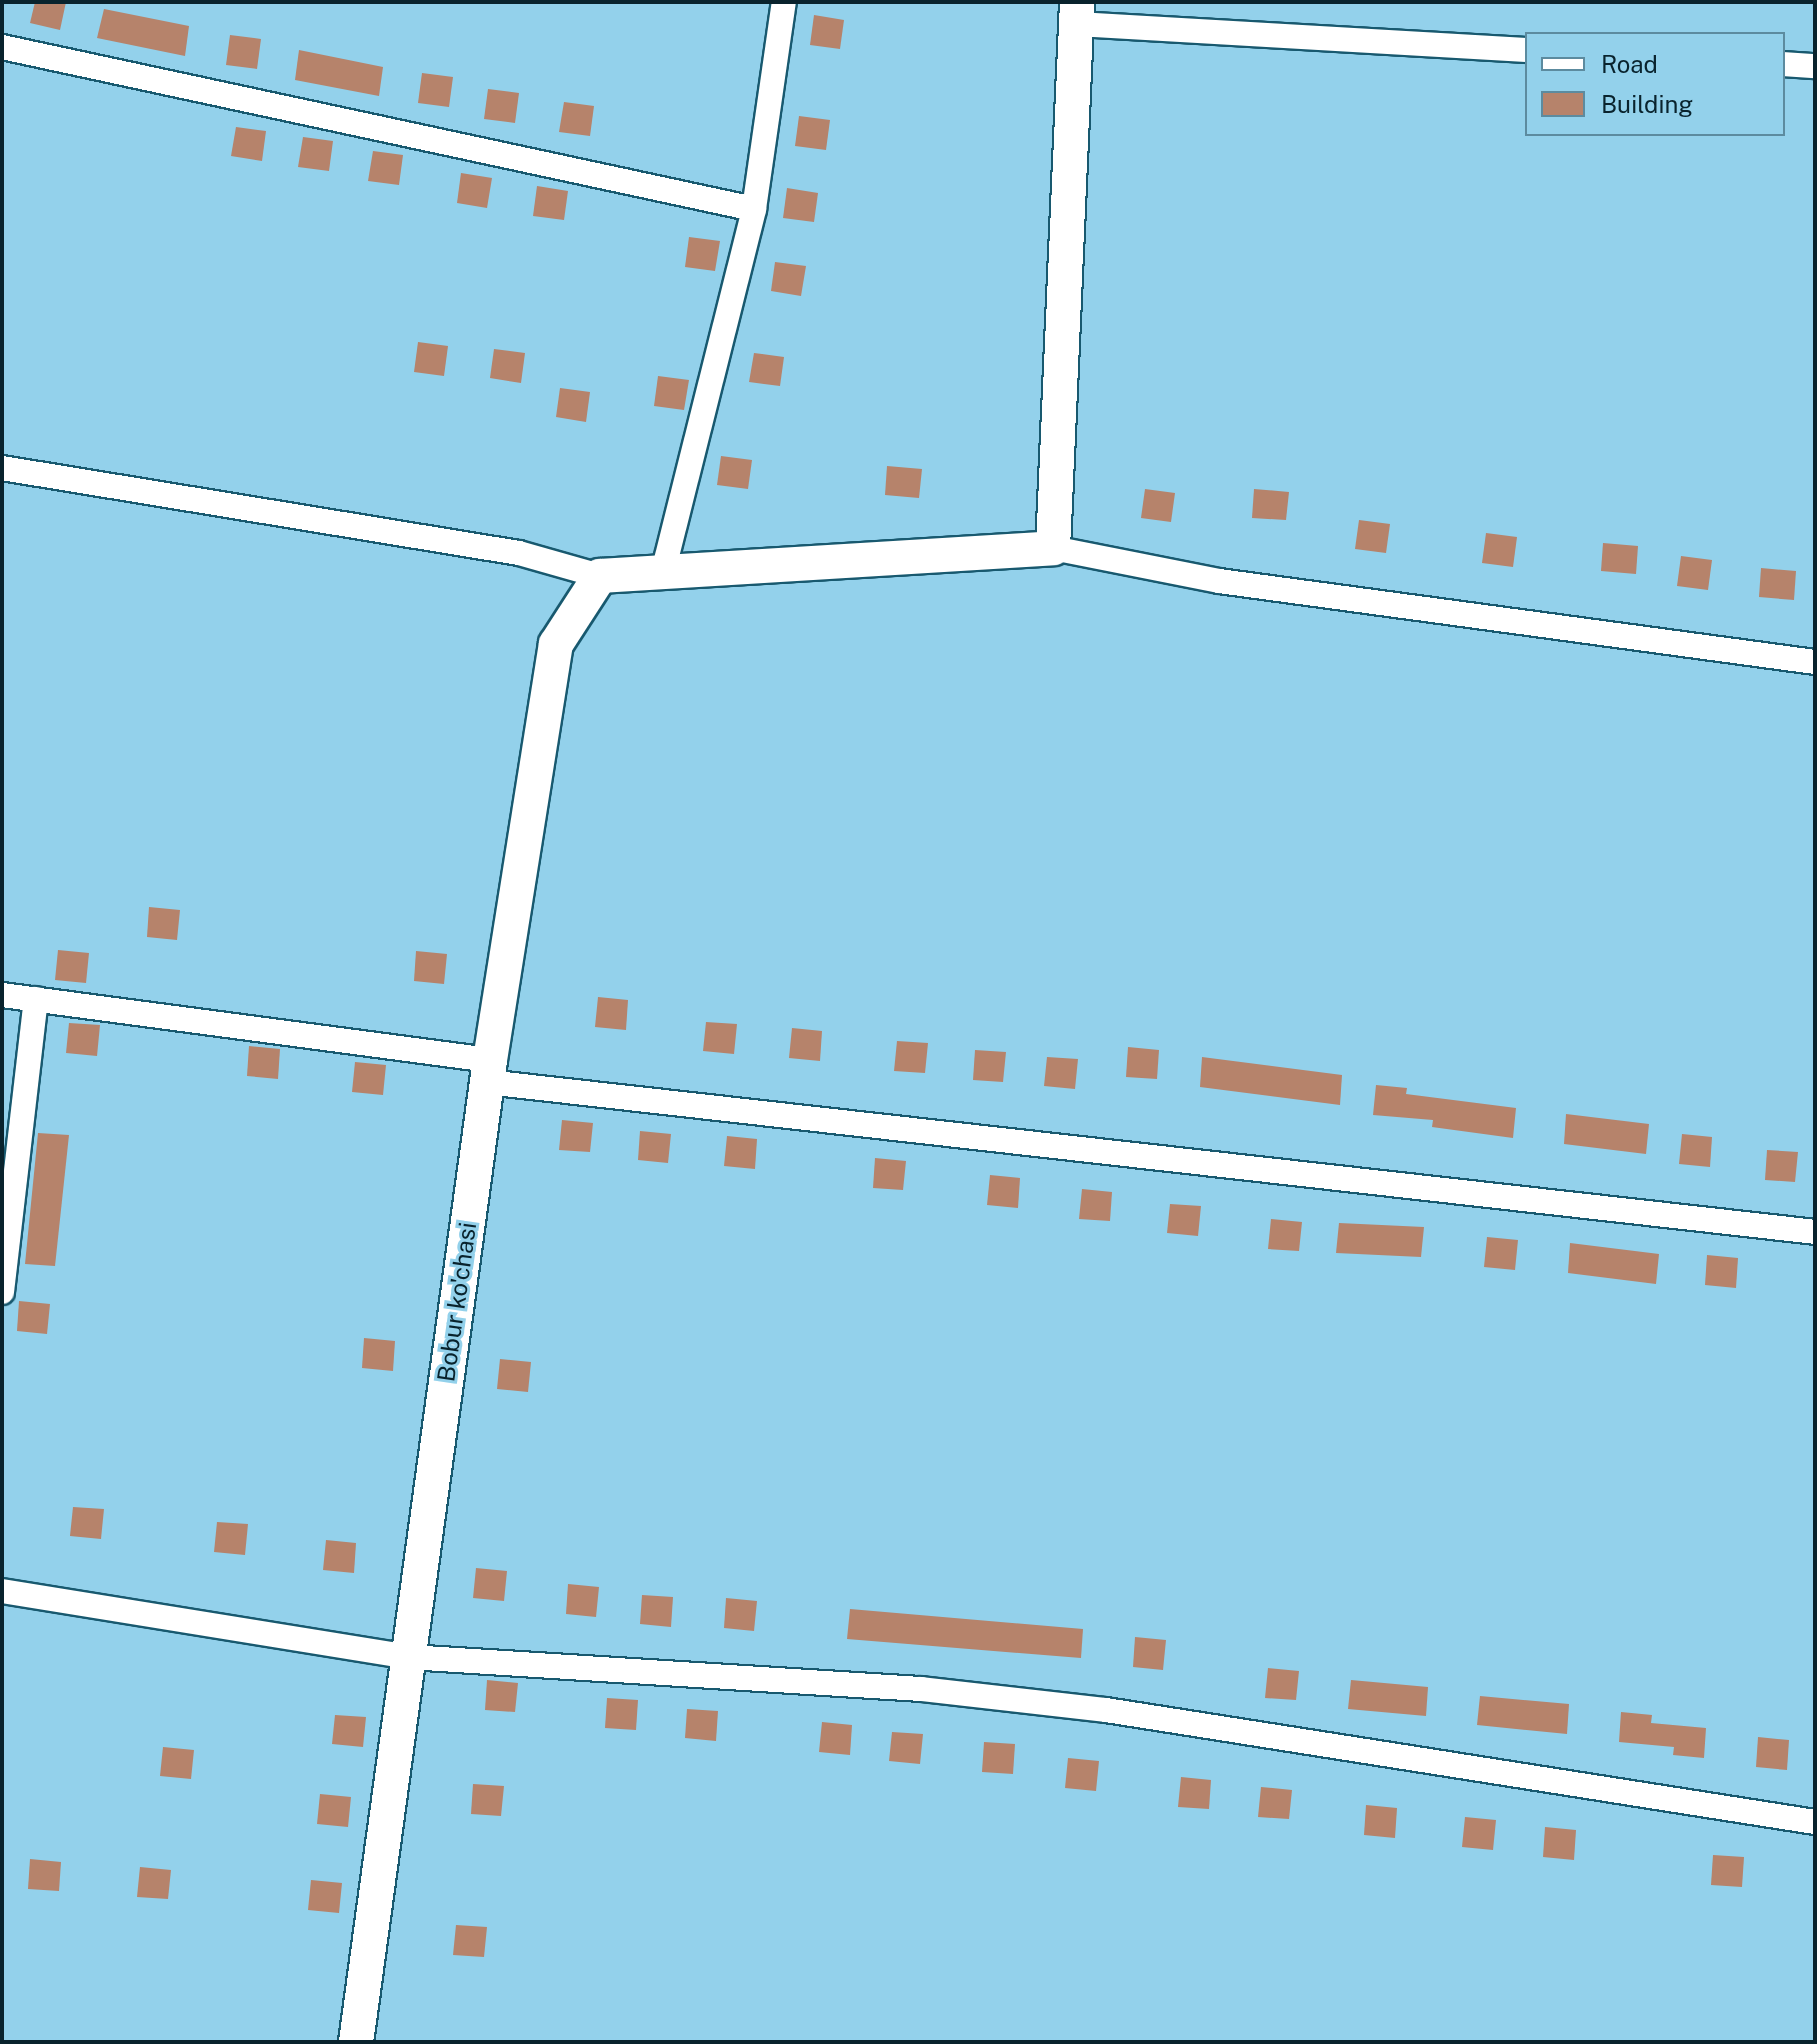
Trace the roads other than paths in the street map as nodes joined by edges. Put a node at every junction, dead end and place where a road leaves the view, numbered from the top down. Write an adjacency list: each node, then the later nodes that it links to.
1 (784, 2): 7 (street)
2 (1077, 13): 4 (street); 9 (street)
3 (2, 47): 7 (street)
4 (1525, 50)
5 (1785, 64): 6 (street)
6 (1815, 66)
7 (754, 209): 10 (street)
8 (2, 468): 11 (street)
9 (1053, 548): 10 (street); 12 (street)
10 (664, 568): 11 (street)
11 (600, 576): 15 (street, Bobur ko'chasi)
12 (1815, 662)
13 (2, 995): 14 (street)
14 (36, 999): 15 (street); 17 (street)
15 (488, 1071): 16 (street); 19 (street, Bobur ko'chasi)
16 (1815, 1232)
17 (2, 1292)
18 (2, 1591): 19 (street)
19 (408, 1657): 20 (street); 21 (street, Bobur ko'chasi)
20 (1815, 1822)
21 (356, 2042)

